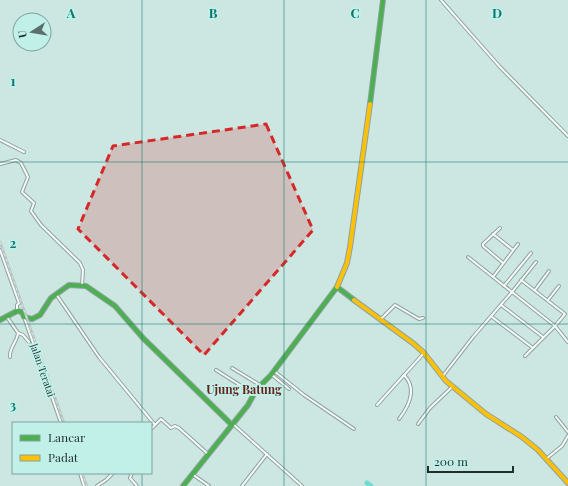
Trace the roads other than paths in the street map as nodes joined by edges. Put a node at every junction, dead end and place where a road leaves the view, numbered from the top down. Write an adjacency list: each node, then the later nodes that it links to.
1 (383, 0): 22 (street)
2 (441, 0): 3 (street)
3 (568, 136)
4 (0, 140): 5 (street)
5 (24, 152)
6 (0, 164): 19 (street)
7 (500, 228): 8 (street)
8 (493, 234): 11 (street); 15 (street)
9 (518, 244): 11 (street)
10 (0, 250): 28 (street)
11 (513, 250): 15 (street)
12 (531, 253): 20 (street)
13 (468, 257): 17 (street)
14 (536, 262): 18 (street)
15 (503, 263): 17 (street)
16 (550, 271): 23 (street)
17 (493, 277): 20 (street)
18 (521, 280): 23 (street); 24 (street)
19 (82, 286): 25 (street); 59 (street)
20 (504, 286): 24 (street)
21 (559, 286): 26 (street)
22 (337, 287): 33 (street); 46 (street)
23 (535, 290): 26 (street)
24 (512, 292): 27 (street); 35 (street)
25 (56, 294): 31 (street); 57 (street)
26 (548, 300): 35 (street)
27 (502, 305): 29 (street); 37 (street)
28 (17, 310): 30 (street); 31 (street)
29 (492, 316): 40 (street); 48 (street)
30 (7, 317): 34 (street); 36 (street)
31 (24, 317): 56 (street, Jalan Teratai)
32 (423, 318): 33 (street)
33 (381, 319): 41 (street)
34 (0, 320)
35 (555, 326): 37 (street); 39 (street)
36 (18, 333): 38 (street); 43 (street)
37 (544, 337): 40 (street)
38 (29, 342)
39 (568, 342)
40 (533, 348): 42 (street)
41 (424, 353): 47 (street); 48 (street)
42 (525, 356)
43 (10, 357)
44 (232, 368): 49 (street)
45 (216, 370): 52 (street)
46 (272, 373): 49 (street); 51 (street); 63 (street)
47 (404, 375): 53 (street); 55 (street)
48 (442, 377): 50 (street)
49 (260, 385): 52 (street)
50 (452, 386): 60 (street); 68 (street)
51 (289, 389)
52 (256, 390): 59 (street)
53 (377, 405)
54 (556, 417): 64 (street)
55 (399, 419)
56 (62, 422)
57 (152, 422)
58 (152, 423): 61 (street)
59 (233, 424): 66 (street); 67 (street)
60 (418, 424)
61 (154, 425): 62 (street); 66 (street)
62 (152, 428)
63 (354, 429)
64 (568, 432)
65 (568, 436): 68 (street)
66 (208, 454): 72 (street)
67 (267, 454): 79 (street); 80 (street)
68 (546, 459): 73 (street)
69 (80, 474): 74 (street)
70 (112, 474): 75 (street)
71 (132, 474): 76 (street)
72 (191, 474): 77 (street); 78 (street)
73 (568, 483)
74 (84, 486)
75 (97, 486)
76 (137, 486)
77 (183, 486)
78 (209, 486)
79 (242, 486)
80 (302, 486)

